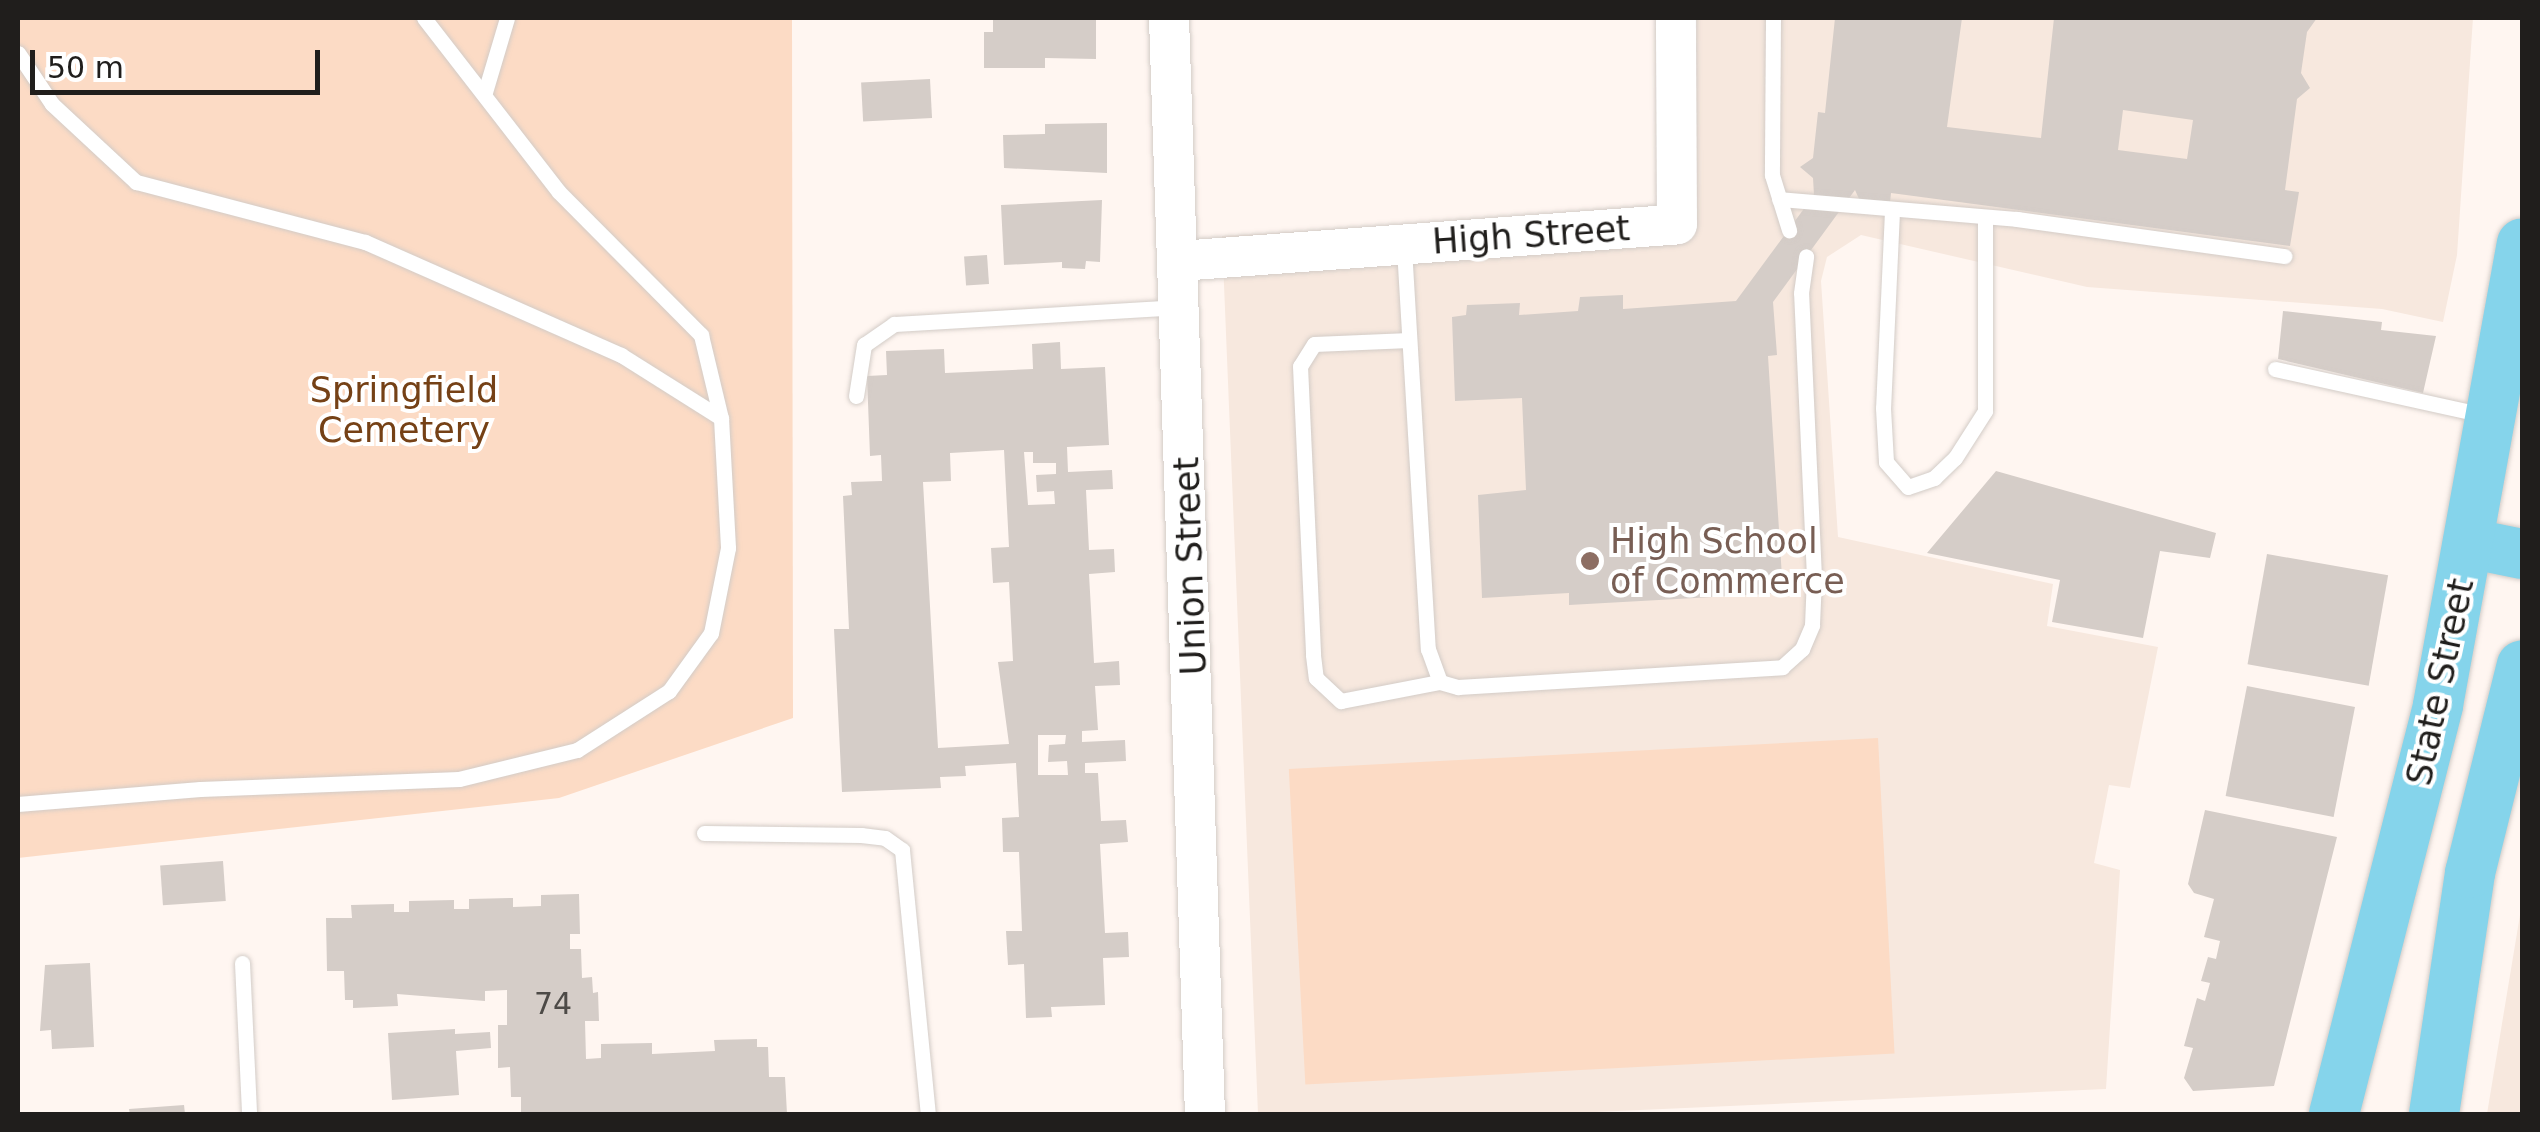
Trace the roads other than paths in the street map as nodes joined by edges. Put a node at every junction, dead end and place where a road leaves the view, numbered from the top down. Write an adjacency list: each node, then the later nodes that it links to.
1 (424, 18): 7 (lane)
2 (507, 18): 7 (lane)
3 (1169, 18): 16 (street, Union Street)
4 (1676, 18): 12 (street, High Street)
5 (1773, 18): 8 (lane)
6 (18, 53): 22 (lane)
7 (484, 92): 22 (lane)
8 (1779, 199): 9 (lane); 11 (lane)
9 (1892, 212): 10 (lane); 10 (lane)
10 (1986, 218): 15 (lane)
11 (1788, 230)
12 (1403, 244): 16 (street, High Street); 18 (lane)
13 (2522, 244): 21 (main road, State Street)
14 (1806, 256): 26 (lane)
15 (2284, 256)
16 (1178, 261): 17 (street, Union Street)
17 (1180, 306): 20 (lane); 32 (street, Union Street)
18 (1409, 340): 26 (lane); 26 (lane)
19 (2274, 369): 21 (lane)
20 (856, 396)
21 (2493, 417): 23 (main road, State Street)
22 (721, 418): 27 (lane)
23 (2468, 543): 24 (main road); 33 (main road, State Street)
24 (2522, 554)
25 (2522, 665): 34 (main road, State Street)
26 (1440, 682)
27 (18, 804)
28 (704, 833): 31 (lane)
29 (242, 963): 30 (lane)
30 (249, 1114)
31 (928, 1114)
32 (1204, 1114)
33 (2334, 1114)
34 (2434, 1114)

